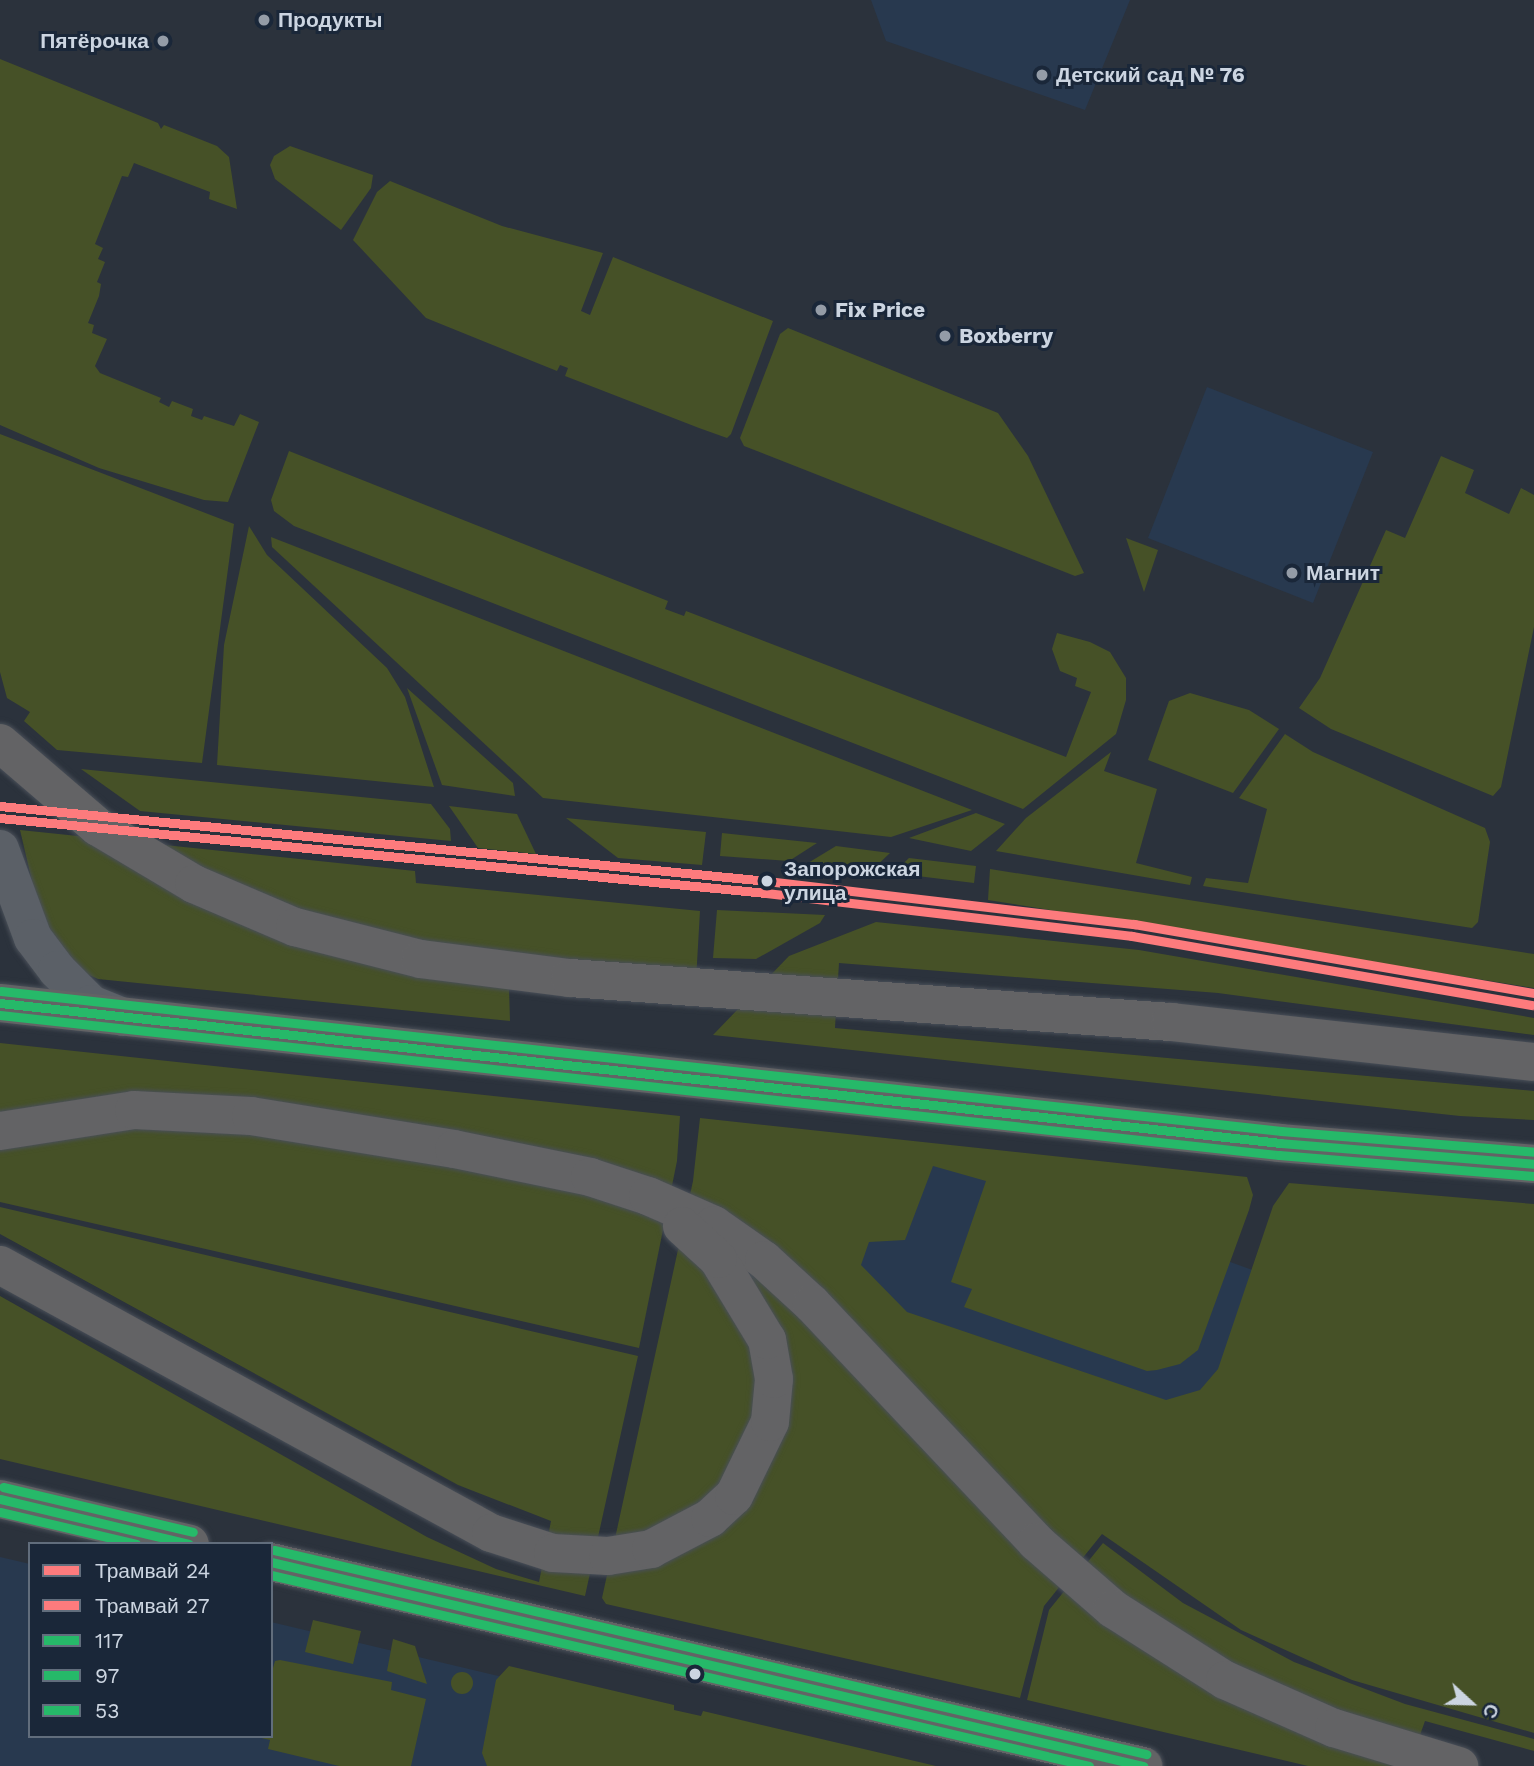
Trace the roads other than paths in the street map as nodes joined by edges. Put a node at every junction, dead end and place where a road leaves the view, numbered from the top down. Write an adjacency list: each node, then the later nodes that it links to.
1 (0, 743): 5 (main road)
2 (1, 866): 4 (street)
3 (0, 1003): 4 (main road)
4 (137, 1022): 7 (main road)
5 (1534, 1062)
6 (0, 1131): 8 (main road)
7 (1534, 1164)
8 (648, 1196): 9 (main road); 14 (main road)
9 (0, 1265)
10 (0, 1499): 11 (main road)
11 (182, 1542)
12 (273, 1562): 13 (main road)
13 (1143, 1766)
14 (1459, 1766)

